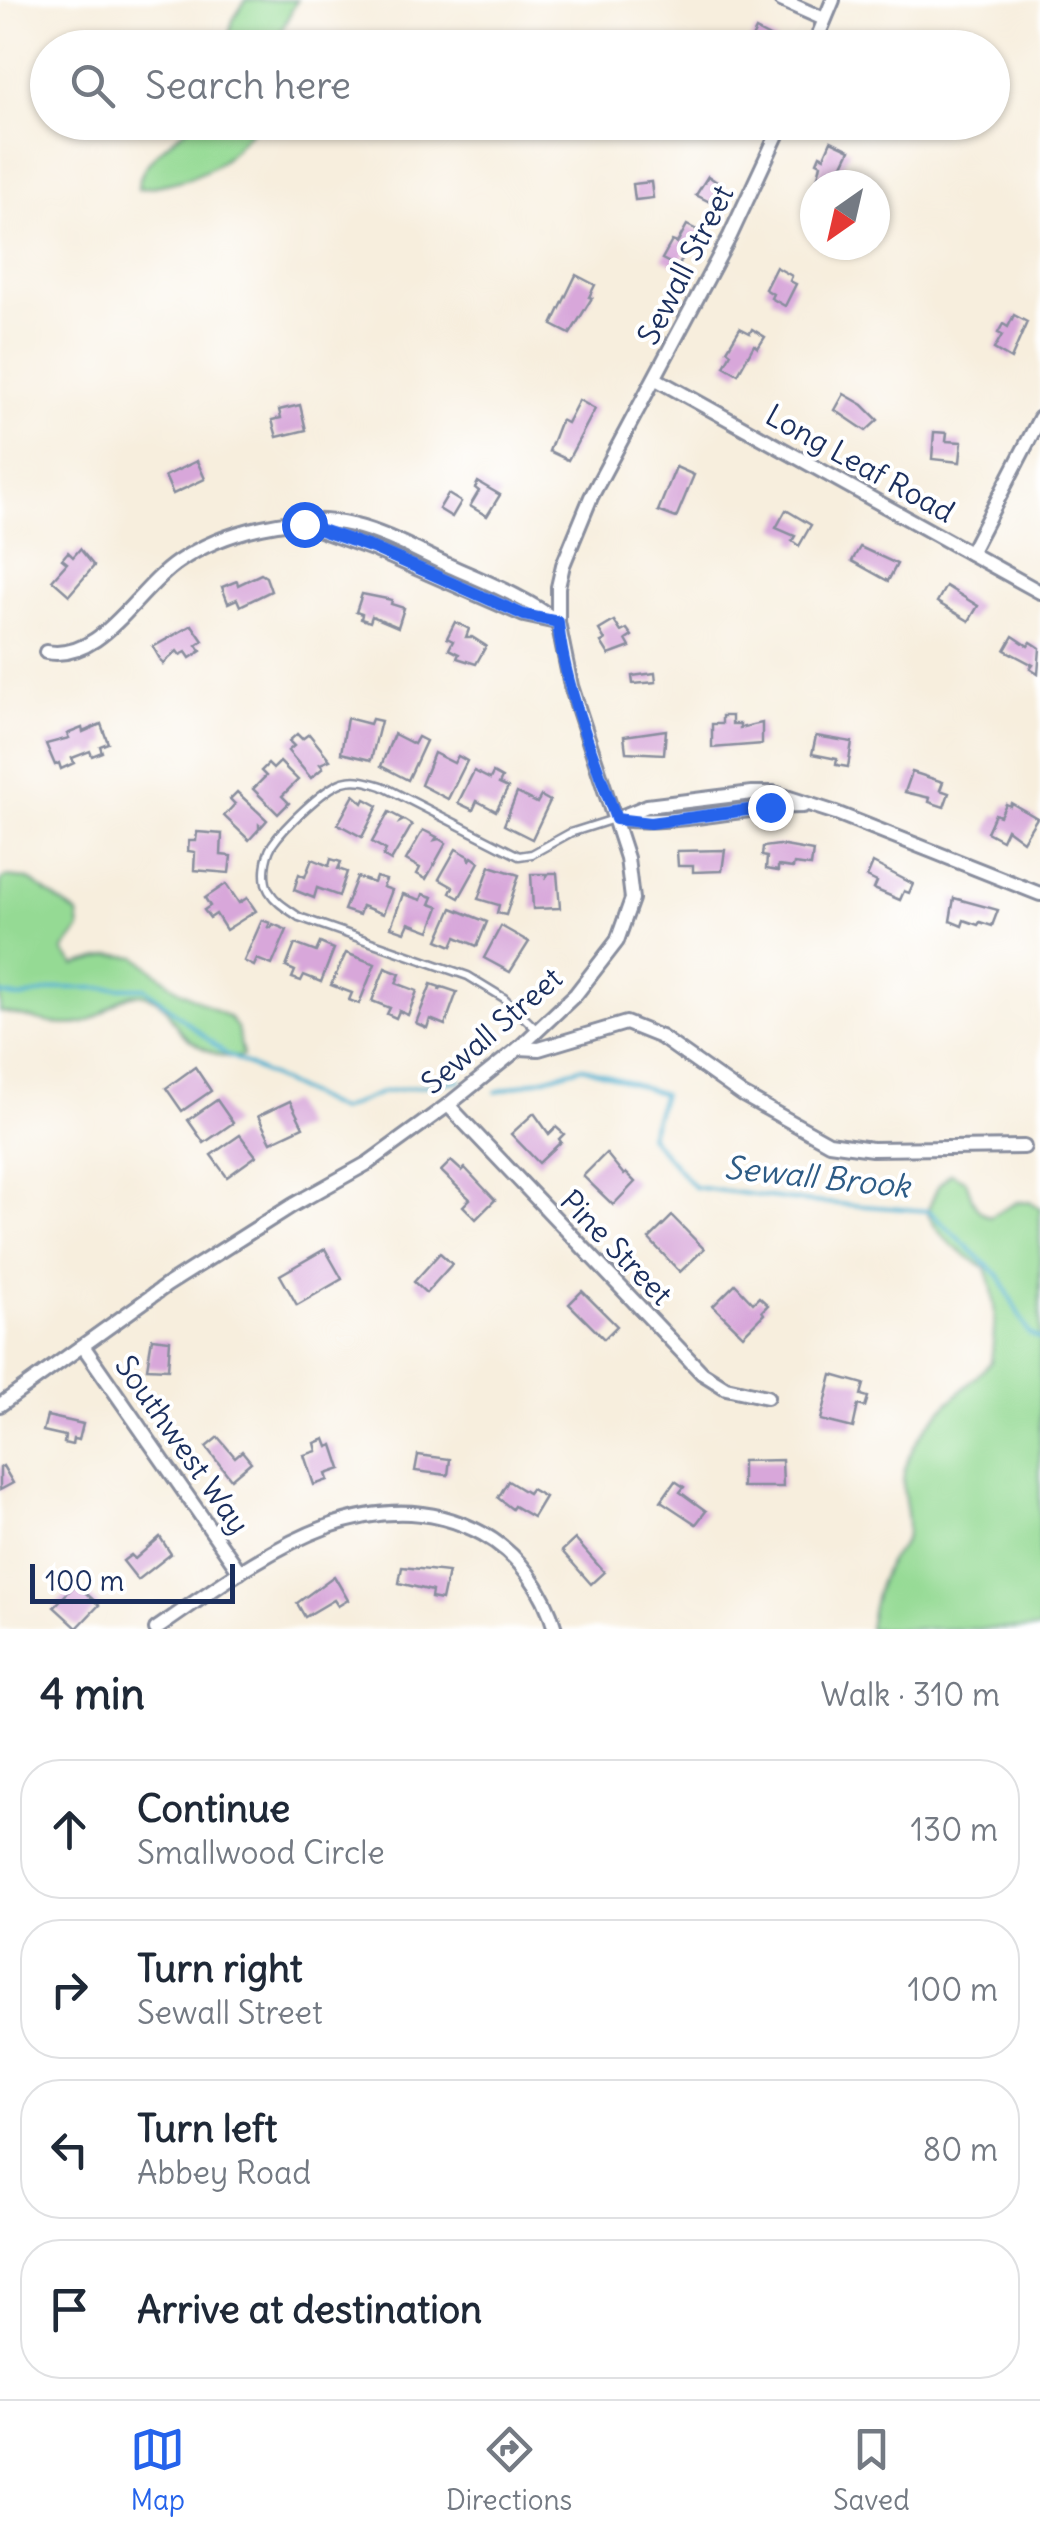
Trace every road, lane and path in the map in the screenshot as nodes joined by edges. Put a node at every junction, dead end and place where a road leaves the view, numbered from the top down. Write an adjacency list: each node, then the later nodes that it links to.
1 (781, 0): 3 (street)
2 (833, 0): 3 (street)
3 (824, 19): 4 (street)
4 (820, 30)
5 (775, 140): 6 (street, Sewall Street)
6 (656, 379): 11 (street, Long Leaf Road); 13 (street, Sewall Street)
7 (1040, 418): 11 (street)
8 (304, 524): 9 (street); 10 (street); 14 (street)
9 (379, 534): 10 (lane); 13 (street)
10 (373, 548): 13 (street)
11 (970, 553): 12 (street, Long Leaf Road)
12 (1040, 592)
13 (558, 622): 20 (street, Sewall Street)
14 (46, 652)
15 (752, 792): 16 (street); 17 (street); 18 (lane)
16 (684, 801): 19 (lane); 20 (street)
17 (815, 806): 18 (street); 21 (street)
18 (753, 809): 19 (street)
19 (687, 818): 20 (street)
20 (616, 819): 22 (street, Sewall Street); 22 (lane)
21 (1040, 894)
22 (537, 1030): 23 (street, Sewall Street)
23 (518, 1048): 24 (street, Sewall Street); 25 (street)
24 (448, 1105): 26 (street, Sewall Street); 27 (street, Pine Street)
25 (1024, 1147)
26 (83, 1346): 28 (street, Sewall Street); 29 (street, Southwest Way)
27 (767, 1396)
28 (0, 1405)
29 (240, 1572): 30 (street); 31 (street)
30 (156, 1629)
31 (556, 1629)

